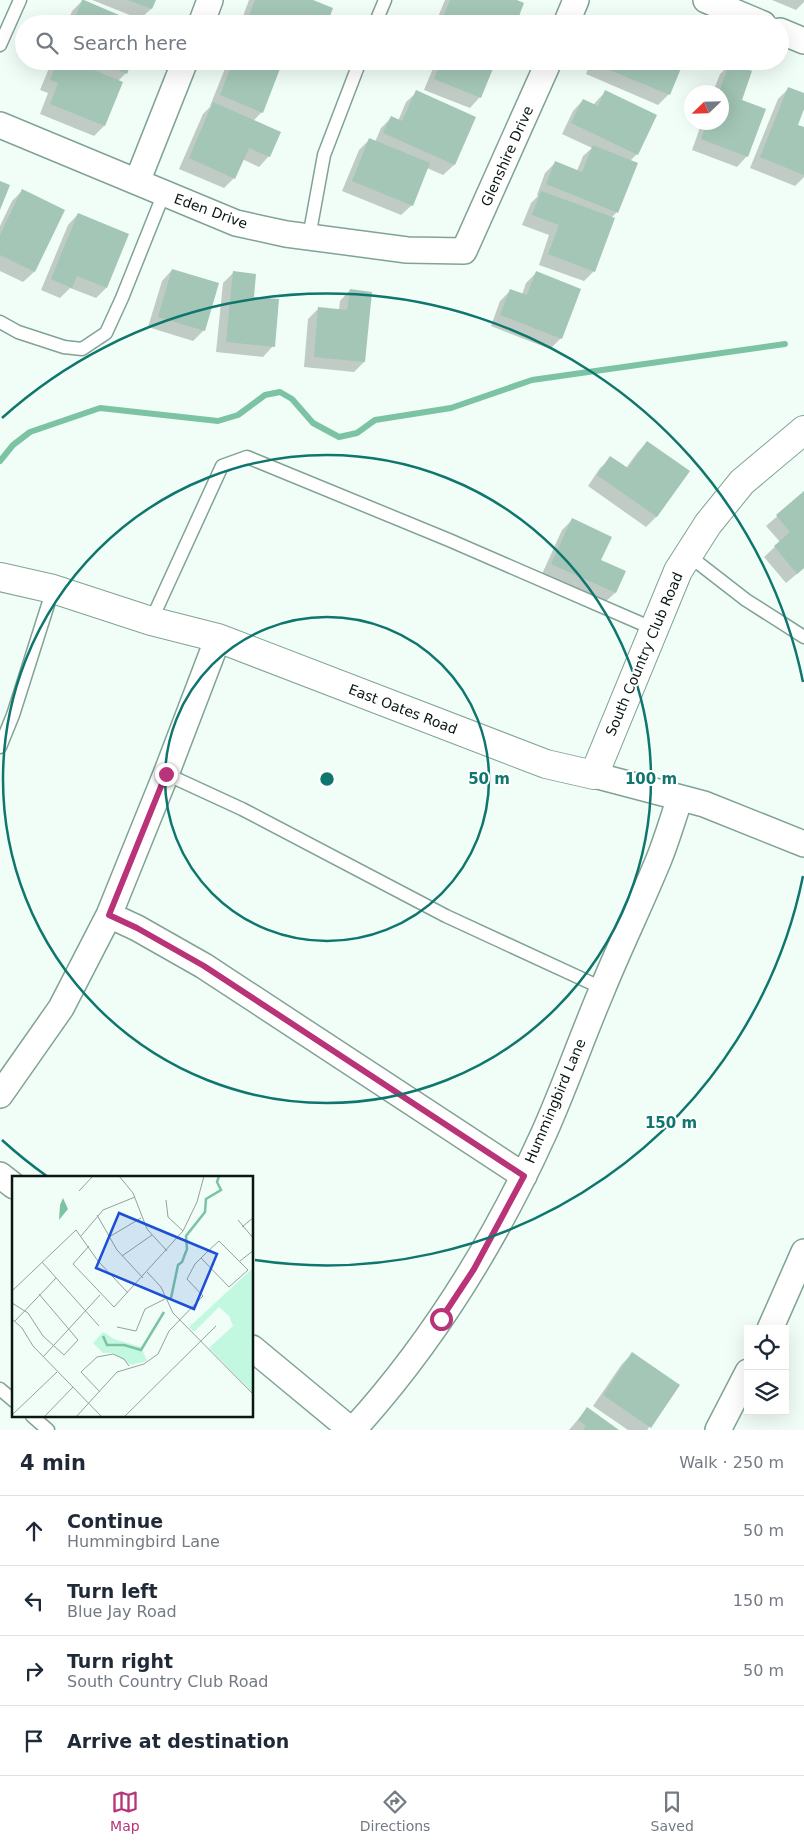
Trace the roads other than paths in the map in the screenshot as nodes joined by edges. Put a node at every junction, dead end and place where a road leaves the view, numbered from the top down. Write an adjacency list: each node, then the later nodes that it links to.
1 (20, 0): 12 (lane)
2 (210, 0): 6 (street)
3 (385, 0): 7 (lane)
4 (576, 0): 8 (street)
5 (706, 0): 9 (street)
6 (204, 15)
7 (379, 15)
8 (570, 15)
9 (742, 15)
10 (789, 35): 11 (street)
11 (804, 41)
12 (0, 45)
13 (182, 70): 17 (street)
14 (357, 70): 19 (lane)
15 (545, 70): 20 (street, Glenshire Drive)
16 (0, 125): 17 (street, Eden Drive)
17 (137, 182): 18 (street, Eden Drive)
18 (164, 193): 19 (street, Eden Drive); 21 (lane)
19 (309, 237): 20 (street, Eden Drive)
20 (464, 250)
21 (0, 322)
22 (804, 430): 23 (street, South Country Club Road)
23 (688, 555): 27 (street, South Country Club Road); 28 (lane)
24 (0, 577): 25 (street, East Oates Road)
25 (53, 589): 26 (street, East Oates Road); 30 (lane)
26 (151, 621): 27 (lane); 29 (street, East Oates Road)
27 (654, 630): 32 (street, South Country Club Road)
28 (804, 637)
29 (218, 638): 31 (street); 32 (street, East Oates Road)
30 (0, 747)
31 (166, 774): 35 (street); 36 (lane)
32 (594, 775): 33 (street, East Oates Road)
33 (680, 798): 34 (street, East Oates Road); 36 (street, Hummingbird Lane)
34 (804, 844)
35 (109, 915): 37 (street); 39 (street)
36 (602, 988): 39 (street, Hummingbird Lane)
37 (0, 1095)
38 (0, 1175): 40 (street)
39 (524, 1176): 49 (street, Hummingbird Lane)
40 (12, 1184)
41 (804, 1252): 42 (street)
42 (772, 1325)
43 (254, 1350): 49 (street)
44 (744, 1380): 50 (street)
45 (0, 1389): 46 (lane)
46 (12, 1399)
47 (34, 1418): 48 (lane)
48 (48, 1430)
49 (352, 1430)
50 (718, 1430)

